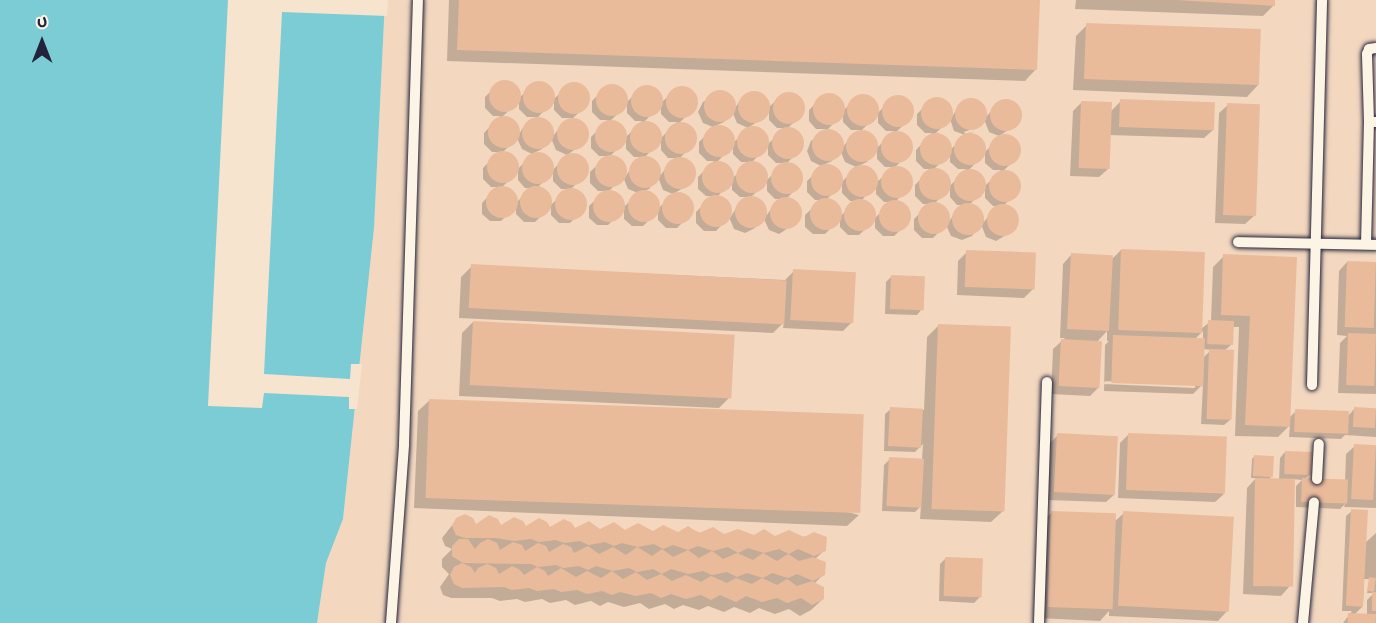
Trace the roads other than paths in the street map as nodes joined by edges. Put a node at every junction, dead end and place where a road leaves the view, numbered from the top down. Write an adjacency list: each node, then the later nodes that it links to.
1 (418, 0): 13 (lane)
2 (1322, 0): 6 (lane)
3 (1376, 48): 4 (lane)
4 (1372, 122): 7 (lane)
5 (1238, 242): 6 (lane)
6 (1317, 244): 7 (lane); 9 (lane)
7 (1371, 244)
8 (1047, 382): 14 (lane)
9 (1312, 385)
10 (1319, 444): 11 (lane)
11 (1317, 479)
12 (1314, 502): 15 (lane)
13 (391, 623)
14 (1039, 623)
15 (1303, 623)

